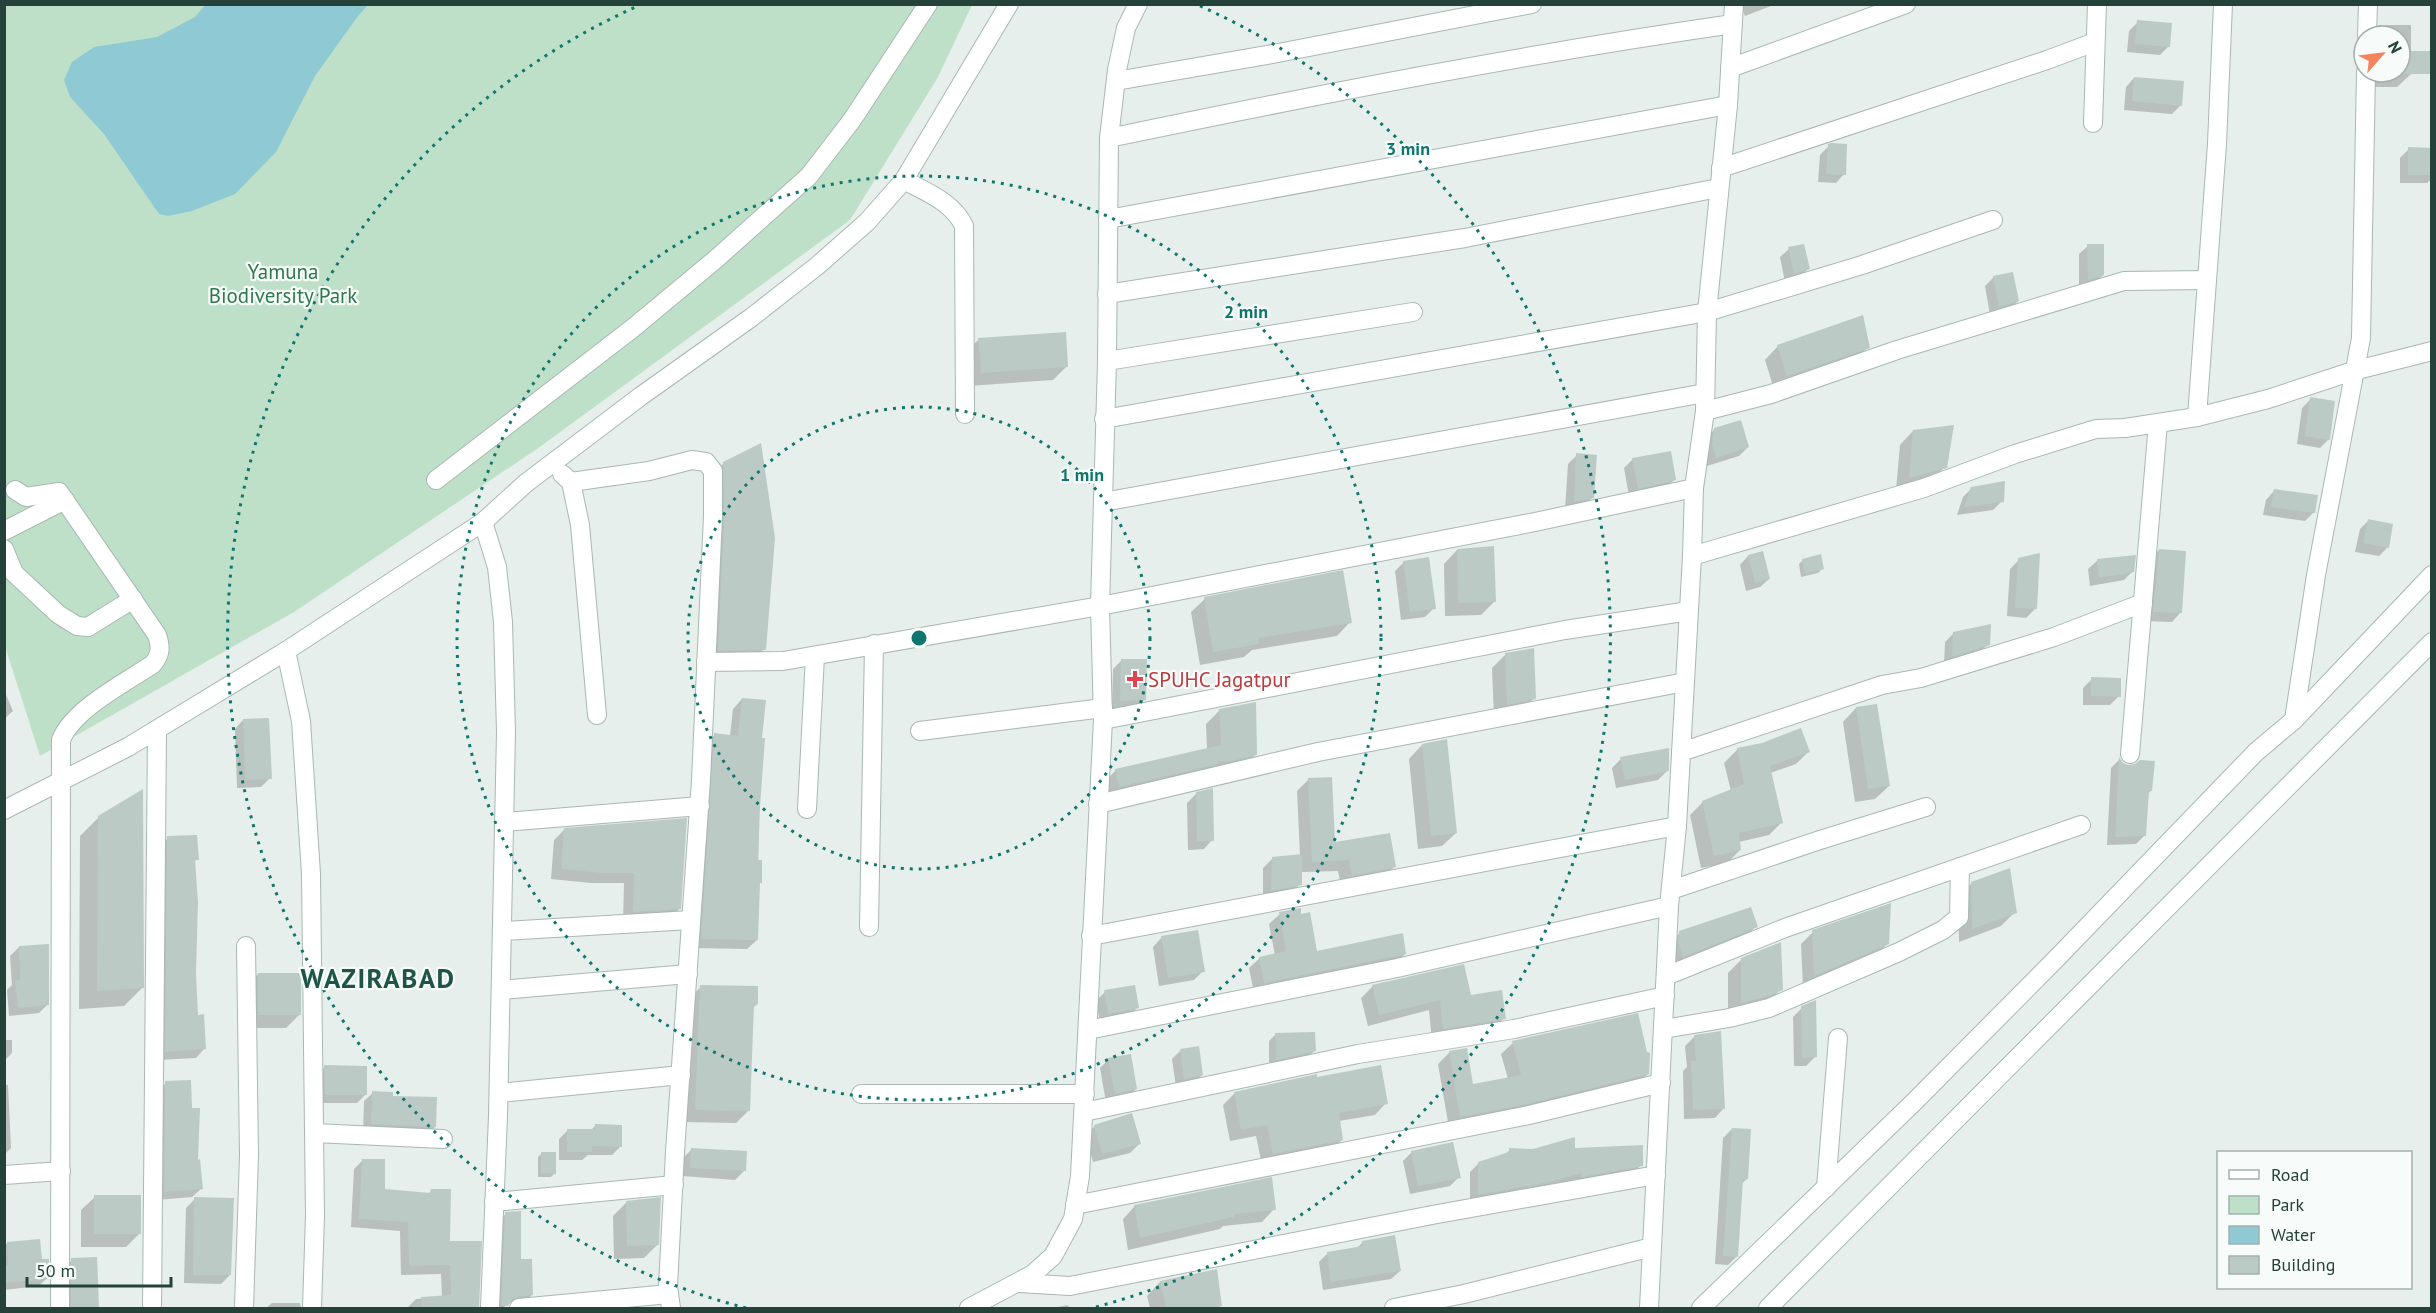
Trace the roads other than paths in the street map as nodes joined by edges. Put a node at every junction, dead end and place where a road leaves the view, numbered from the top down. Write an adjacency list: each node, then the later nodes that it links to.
1 (928, 4): 37 (street)
2 (1009, 4): 20 (street)
3 (1138, 4): 14 (street)
4 (1532, 4): 14 (street)
5 (1734, 4): 10 (street)
6 (1906, 4): 13 (street)
7 (2097, 4): 12 (street)
8 (2223, 4): 24 (street)
9 (2368, 4): 11 (street)
10 (1733, 24): 13 (street); 18 (street)
11 (2367, 24)
12 (2095, 42): 17 (street); 19 (street)
13 (1730, 68): 16 (street)
14 (1116, 81): 18 (street)
15 (2366, 84): 30 (street)
16 (1728, 105): 19 (street); 22 (street)
17 (2093, 123)
18 (1109, 138): 22 (street)
19 (1721, 168): 21 (street)
20 (904, 180): 32 (street); 36 (street)
21 (1718, 188): 25 (street); 27 (street)
22 (1108, 219): 25 (street)
23 (1994, 220): 27 (street)
24 (2207, 280): 31 (street); 33 (street)
25 (1107, 294): 29 (street)
26 (1413, 312): 29 (street)
27 (1707, 312): 31 (street); 34 (street)
28 (2432, 351): 30 (street)
29 (1107, 361): 34 (street)
30 (2353, 371): 33 (street); 60 (street)
31 (1705, 402): 39 (street); 42 (street)
32 (965, 414)
33 (2197, 417): 35 (street)
34 (1104, 419): 42 (street)
35 (2158, 423): 46 (street); 49 (street)
36 (552, 465): 38 (street); 43 (street)
37 (436, 480)
38 (571, 482): 56 (street); 59 (street)
39 (1694, 488): 46 (street); 50 (street)
40 (15, 490): 41 (street)
41 (65, 500): 44 (street); 48 (street)
42 (1103, 502): 50 (street)
43 (483, 522): 54 (street); 71 (street)
44 (4, 531)
45 (4, 549): 48 (street)
46 (1692, 556): 51 (street)
47 (2432, 575): 60 (street)
48 (133, 600): 65 (street)
49 (2143, 603): 63 (street); 64 (street)
50 (1100, 606): 53 (street); 58 (street)
51 (1689, 611): 57 (street); 58 (street)
52 (2432, 642): 117 (street)
53 (874, 644): 55 (street); 77 (street)
54 (286, 651): 61 (street); 94 (street)
55 (815, 656): 56 (street); 69 (street)
56 (706, 663): 67 (street)
57 (1685, 682): 63 (street); 66 (street)
58 (1103, 714): 62 (street); 66 (street)
59 (597, 715)
60 (2294, 720): 100 (street)
61 (157, 730): 65 (street); 107 (street)
62 (920, 731)
63 (1681, 752): 73 (street)
64 (2130, 754)
65 (61, 781): 70 (street); 96 (street)
66 (1098, 804): 79 (street)
67 (700, 806): 71 (street); 76 (street)
68 (1926, 807): 75 (street)
69 (807, 809)
70 (4, 810)
71 (504, 822): 78 (street)
72 (2081, 825): 74 (street)
73 (1677, 826): 75 (street); 79 (street)
74 (1960, 867): 82 (street); 85 (street)
75 (1670, 898): 82 (street); 86 (street)
76 (692, 920): 78 (street); 81 (street)
77 (869, 927)
78 (502, 931): 83 (street)
79 (1091, 936): 86 (street)
80 (246, 946): 108 (street)
81 (688, 974): 83 (street); 88 (street)
82 (1666, 976): 84 (street)
83 (501, 990): 90 (street)
84 (1665, 996): 85 (street); 93 (street)
85 (1664, 1029): 89 (street)
86 (1088, 1030): 92 (street)
87 (1838, 1038): 100 (street)
88 (681, 1075): 90 (street); 99 (street)
89 (1661, 1083): 98 (street); 102 (street)
90 (499, 1093): 101 (street)
91 (861, 1094): 92 (street)
92 (1085, 1094): 93 (street)
93 (1084, 1112): 102 (street)
94 (314, 1133): 95 (street); 109 (street)
95 (443, 1139)
96 (61, 1171): 97 (street); 106 (street)
97 (4, 1175)
98 (1656, 1175): 103 (street); 104 (street)
99 (674, 1185): 101 (street); 105 (street)
100 (1826, 1188): 116 (street)
101 (494, 1202): 110 (street)
102 (1076, 1205): 104 (street)
103 (1652, 1247): 114 (street); 115 (street)
104 (1013, 1286): 112 (street); 113 (street)
105 (670, 1301): 111 (street)
106 (60, 1308)
107 (152, 1308)
108 (244, 1308)
109 (312, 1308)
110 (490, 1308)
111 (519, 1308)
112 (969, 1308)
113 (1011, 1308)
114 (1394, 1308)
115 (1649, 1308)
116 (1701, 1308)
117 (1768, 1308)

